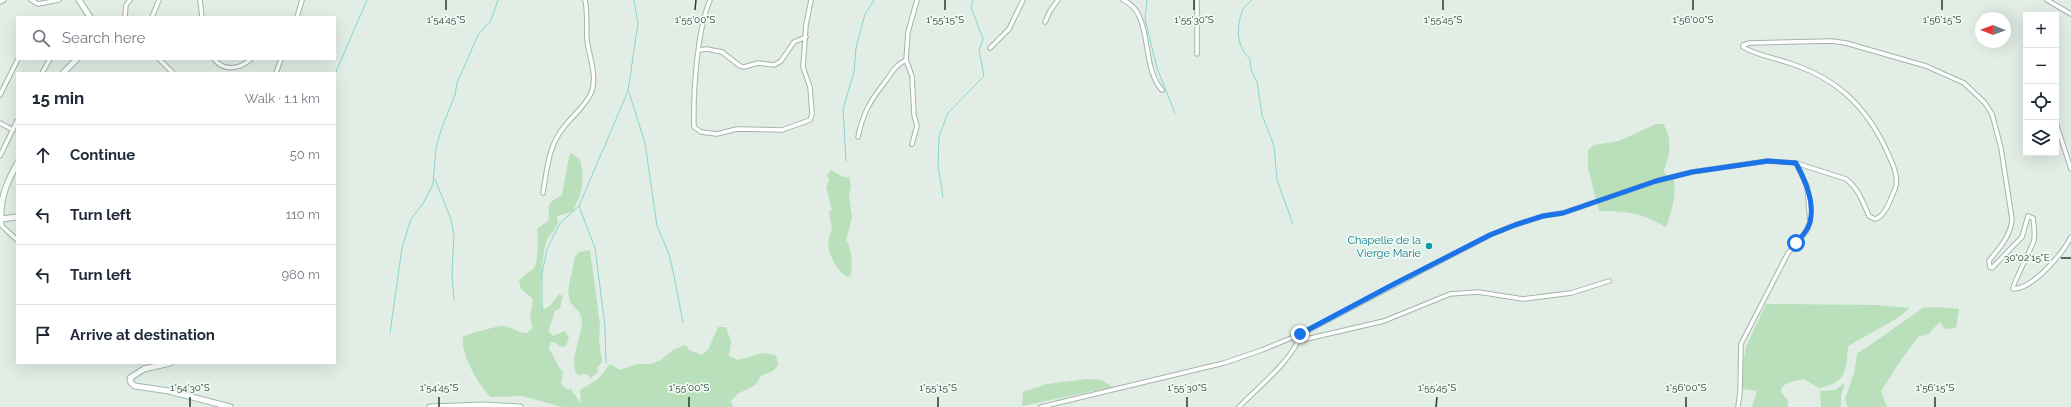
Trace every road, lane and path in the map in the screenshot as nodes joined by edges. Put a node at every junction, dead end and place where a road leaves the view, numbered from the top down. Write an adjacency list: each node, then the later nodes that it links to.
1 (4, 0): 18 (street)
2 (31, 0): 3 (street)
3 (59, 0)
4 (79, 0): 20 (main road)
5 (130, 0): 21 (street)
6 (159, 0): 22 (street)
7 (200, 0): 23 (street)
8 (302, 0): 24 (street)
9 (585, 0): 54 (street)
10 (710, 0): 28 (street)
11 (811, 0): 26 (street)
12 (917, 0): 37 (street)
13 (1023, 0): 27 (street)
14 (1058, 0): 25 (street)
15 (1123, 0): 42 (street)
16 (1197, 0): 29 (street)
17 (2047, 0): 19 (street)
18 (0, 2)
19 (2071, 14)
20 (89, 16)
21 (125, 16)
22 (152, 16)
23 (202, 16)
24 (297, 16)
25 (1045, 22)
26 (806, 37): 28 (street); 28 (street)
27 (990, 48)
28 (699, 50)
29 (1196, 54)
30 (18, 60): 43 (street)
31 (49, 60): 38 (street)
32 (76, 60): 39 (main road)
33 (160, 60): 40 (street)
34 (215, 60): 35 (street)
35 (250, 60)
36 (281, 60): 41 (street)
37 (906, 60): 48 (street); 49 (street)
38 (43, 72)
39 (64, 72)
40 (172, 72)
41 (276, 72)
42 (1162, 90)
43 (0, 95)
44 (0, 123): 46 (street)
45 (16, 123): 46 (street)
46 (13, 130): 50 (street)
47 (2059, 132): 53 (street)
48 (858, 137)
49 (912, 144)
50 (0, 156)
51 (1796, 163): 57 (street); 60 (street); 68 (street)
52 (16, 168): 56 (main road)
53 (2071, 169)
54 (543, 193)
55 (16, 217): 56 (main road)
56 (1, 218): 58 (street)
57 (2071, 237)
58 (16, 239)
59 (1609, 281): 61 (street)
60 (1300, 334): 61 (street); 66 (street)
61 (1298, 341): 67 (street)
62 (166, 364): 63 (main road)
63 (230, 407)
64 (430, 407): 65 (main road)
65 (520, 407)
66 (1041, 407)
67 (1239, 407)
68 (1738, 407)

